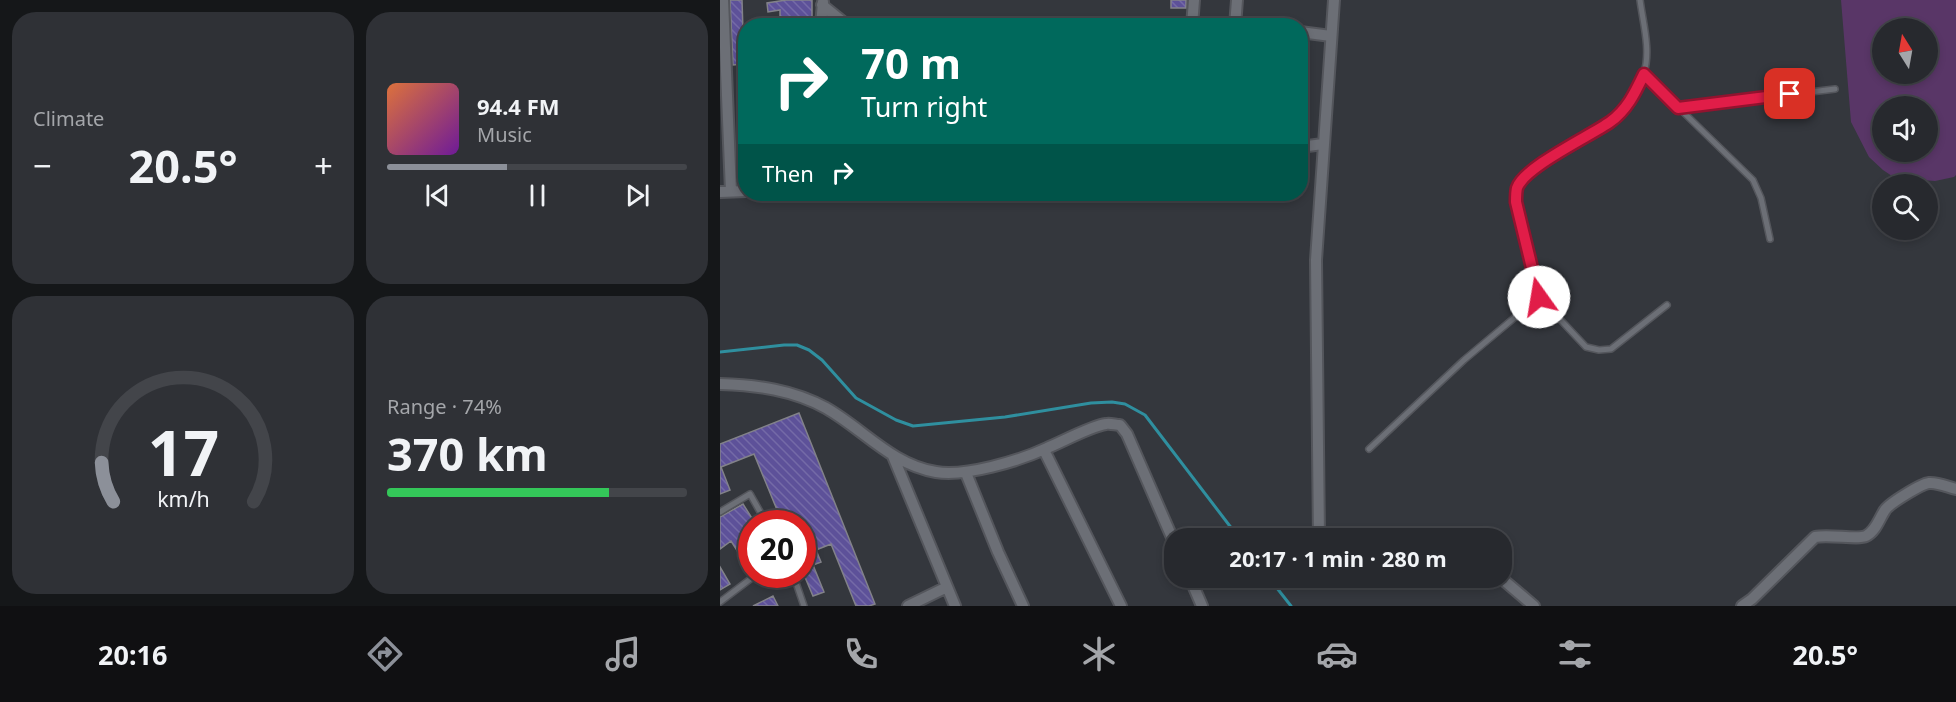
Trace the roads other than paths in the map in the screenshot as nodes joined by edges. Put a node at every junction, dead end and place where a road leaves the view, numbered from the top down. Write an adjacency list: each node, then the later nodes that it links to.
1 (723, 0): 18 (street)
2 (1194, 0): 9 (street)
3 (1237, 0): 10 (street)
4 (1334, 0): 12 (street)
5 (1640, 0): 13 (lane)
6 (823, 3): 7 (street); 8 (street)
7 (822, 18)
8 (839, 18)
9 (1193, 18)
10 (1238, 18)
11 (1308, 33): 12 (street)
12 (1330, 36): 16 (street)
13 (1644, 74): 15 (lane); 20 (lane)
14 (1835, 89): 15 (lane)
15 (1678, 108): 19 (lane)
16 (1323, 144): 17 (street); 31 (street)
17 (1308, 146)
18 (726, 192)
19 (1770, 239)
20 (1539, 297): 21 (lane); 23 (lane)
21 (1667, 305)
22 (720, 384): 25 (street)
23 (1369, 449)
24 (1044, 450): 26 (street); 30 (street); 42 (street)
25 (893, 456): 26 (street); 32 (street)
26 (966, 473): 41 (street)
27 (1956, 489): 45 (street)
28 (759, 510): 29 (lane)
29 (720, 512)
30 (1168, 528)
31 (1318, 528)
32 (947, 587): 39 (street); 40 (street)
33 (1512, 587): 44 (street)
34 (738, 588): 37 (lane)
35 (798, 588): 38 (lane)
36 (1194, 588): 43 (street)
37 (720, 602)
38 (804, 606)
39 (909, 606)
40 (955, 606)
41 (1023, 606)
42 (1120, 606)
43 (1202, 606)
44 (1534, 606)
45 (1742, 606)

